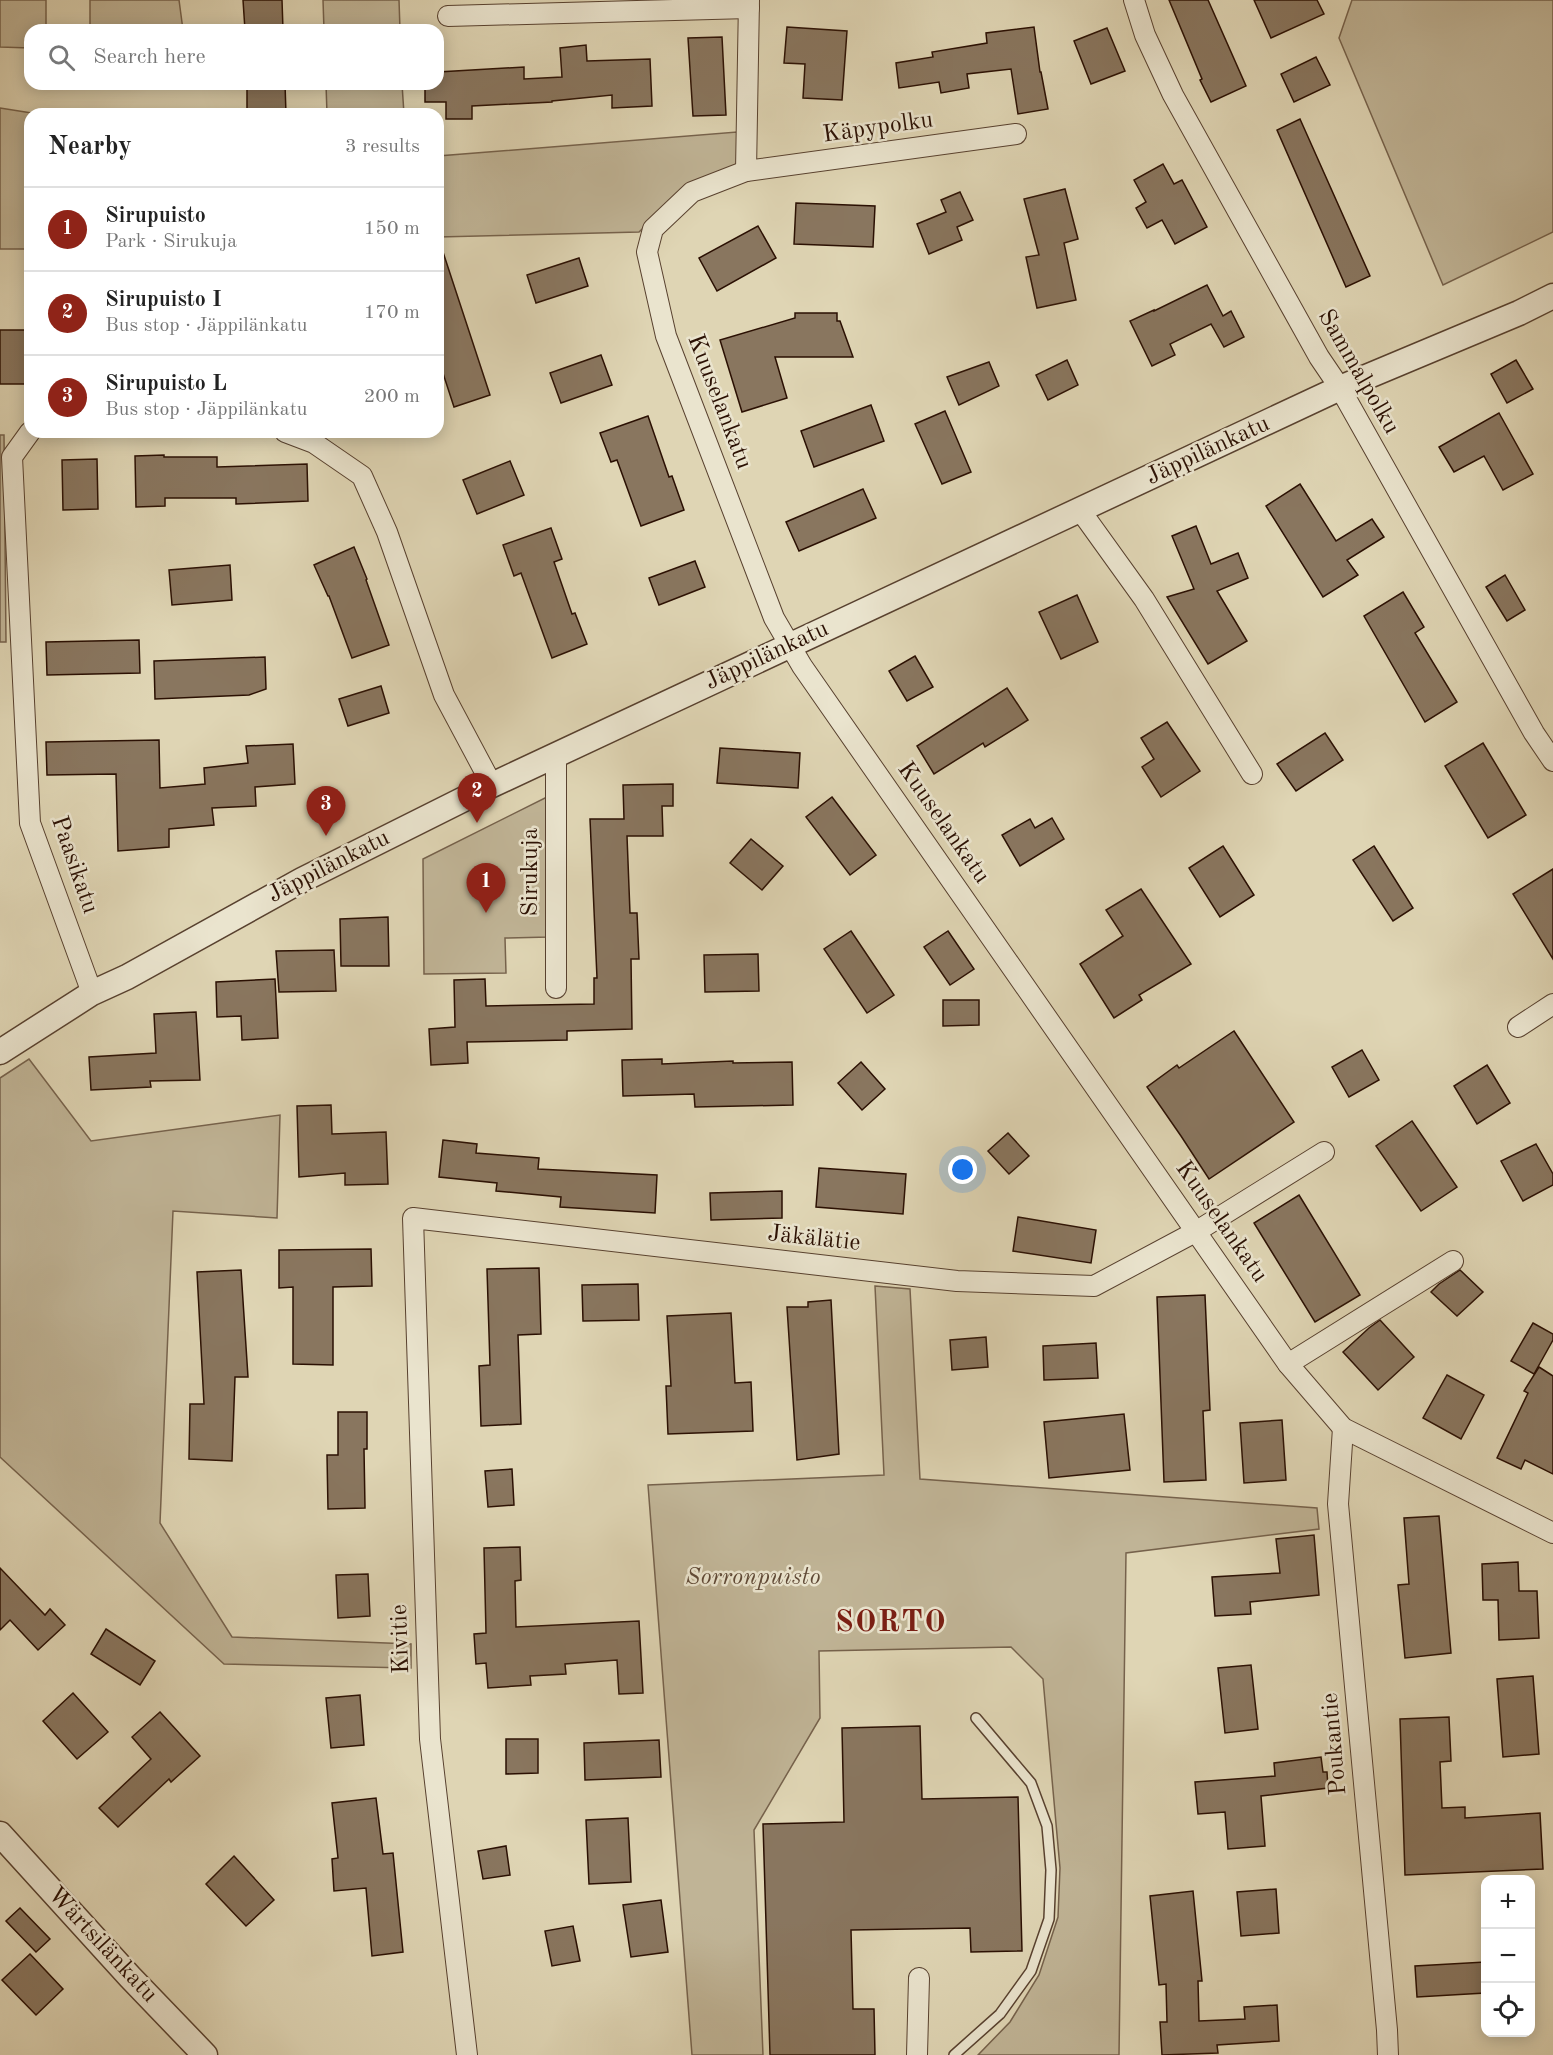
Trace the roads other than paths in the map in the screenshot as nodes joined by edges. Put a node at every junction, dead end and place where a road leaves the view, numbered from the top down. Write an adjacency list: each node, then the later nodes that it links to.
1 (1134, 0): 7 (street, Sammalpolku)
2 (749, 4): 3 (street); 5 (street)
3 (448, 16)
4 (1016, 134): 5 (street, Käpypolku)
5 (746, 171): 11 (street, Kuuselankatu)
6 (1553, 296): 7 (street, Jäppilänkatu)
7 (1340, 388): 10 (street, Jäppilänkatu); 13 (street, Sammalpolku)
8 (26, 438): 17 (street, Paasikatu)
9 (301, 438): 15 (street)
10 (1080, 510): 11 (street, Jäppilänkatu); 14 (street)
11 (789, 645): 12 (street, Jäppilänkatu); 23 (street, Kuuselankatu)
12 (556, 756): 15 (street, Jäppilänkatu); 16 (street, Sirukuja)
13 (1553, 761)
14 (1252, 774)
15 (492, 784): 17 (street, Jäppilänkatu)
16 (556, 988)
17 (92, 993): 20 (street, Jäppilänkatu)
18 (1553, 1004): 19 (street)
19 (1518, 1027)
20 (0, 1052)
21 (1324, 1152): 23 (street, Jäkälätie)
22 (413, 1218): 23 (street, Jäkälätie); 32 (street, Kivitie)
23 (1197, 1232): 25 (street, Kuuselankatu)
24 (1453, 1261): 25 (street)
25 (1288, 1364): 26 (street, Kuuselankatu)
26 (1343, 1428): 27 (street, Kuuselankatu); 35 (street, Poukantie)
27 (1553, 1533)
28 (976, 1718): 34 (lane)
29 (0, 1834): 31 (street, Wärtsilänkatu)
30 (919, 1978): 33 (street)
31 (205, 2055)
32 (467, 2055)
33 (917, 2055)
34 (954, 2055)
35 (1388, 2055)

